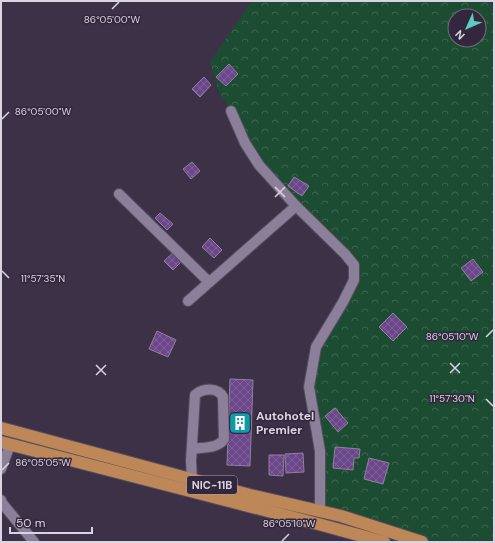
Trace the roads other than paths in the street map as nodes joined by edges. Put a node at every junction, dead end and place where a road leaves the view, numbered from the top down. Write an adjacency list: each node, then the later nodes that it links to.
1 (231, 111): 3 (street)
2 (119, 194): 4 (street)
3 (296, 206): 4 (street); 12 (street)
4 (209, 282): 5 (street)
5 (188, 301)
6 (1, 428): 10 (highway, NIC-11B)
7 (6, 443): 9 (street); 14 (highway, NIC-11B)
8 (192, 449): 8 (street); 10 (street)
9 (1, 469)
10 (192, 479): 12 (highway, NIC-11B)
11 (1, 500): 13 (street)
12 (320, 511): 15 (highway, NIC-11B)
13 (34, 542)
14 (384, 542)
15 (422, 542)

